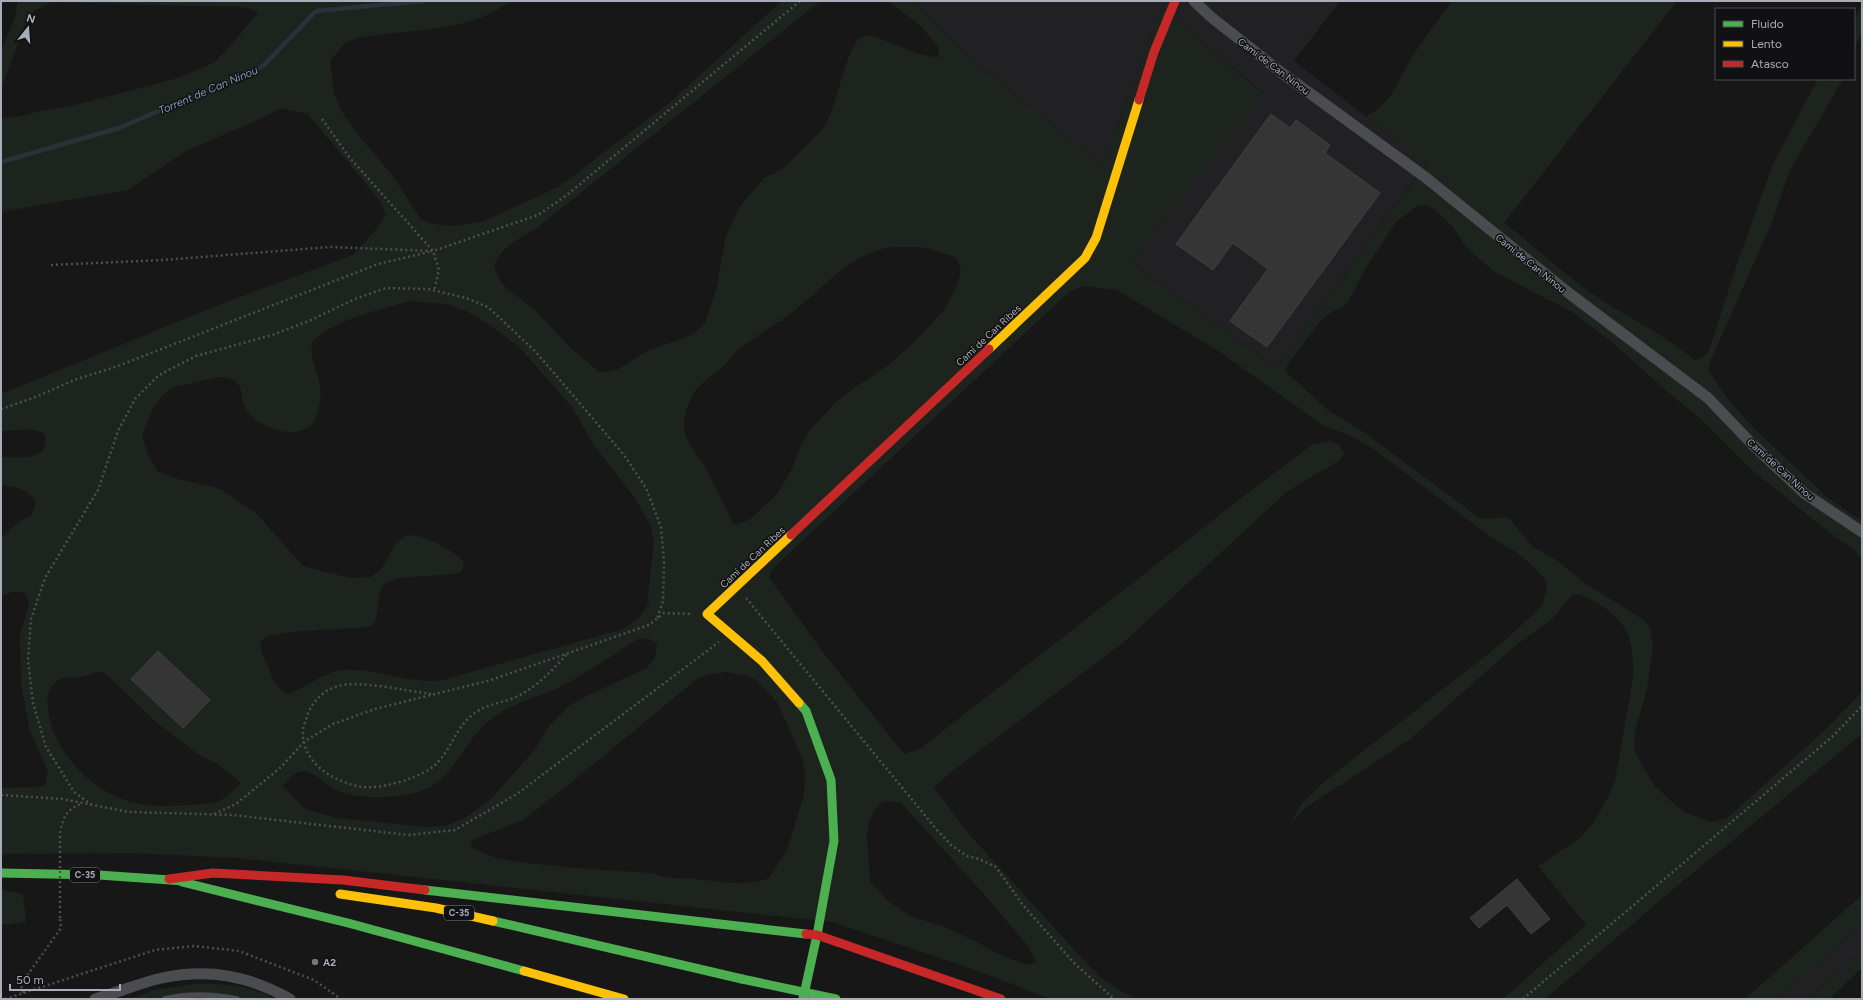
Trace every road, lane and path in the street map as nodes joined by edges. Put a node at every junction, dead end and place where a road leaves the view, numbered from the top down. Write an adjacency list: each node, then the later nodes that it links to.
1 (800, 1): 5 (path)
2 (1175, 1): 10 (main road, Camí de Can Ribes)
3 (1194, 1): 9 (street, Camí de Can Ninou)
4 (322, 119): 5 (path)
5 (433, 251): 6 (path); 7 (path); 8 (path)
6 (51, 265)
7 (434, 291): 12 (path); 20 (path)
8 (1, 409)
9 (1862, 532)
10 (737, 586): 11 (main road, Camí de Can Ribes); 36 (path)
11 (707, 614): 12 (path); 13 (main road)
12 (657, 619): 14 (path)
13 (730, 634): 21 (path); 26 (main road)
14 (567, 653): 15 (path); 17 (path)
15 (433, 694): 17 (path); 17 (path)
16 (1862, 706): 37 (path)
17 (304, 741): 21 (path)
18 (1, 795): 19 (path)
19 (84, 803): 20 (path); 27 (path, bridge)
20 (92, 804): 21 (path)
21 (213, 814)
22 (1, 873): 23 (main road, C-35)
23 (169, 879): 24 (main road, C-35); 26 (main road); 32 (main road)
24 (234, 886)
25 (327, 892): 34 (main road, C-35, bridge)
26 (817, 935): 33 (main road); 35 (main road)
27 (23, 993)
28 (95, 999): 31 (street)
29 (165, 999): 30 (lane)
30 (237, 999)
31 (290, 999)
32 (624, 999)
33 (803, 999)
34 (836, 999)
35 (1001, 999)
36 (1114, 999)
37 (1523, 999)

